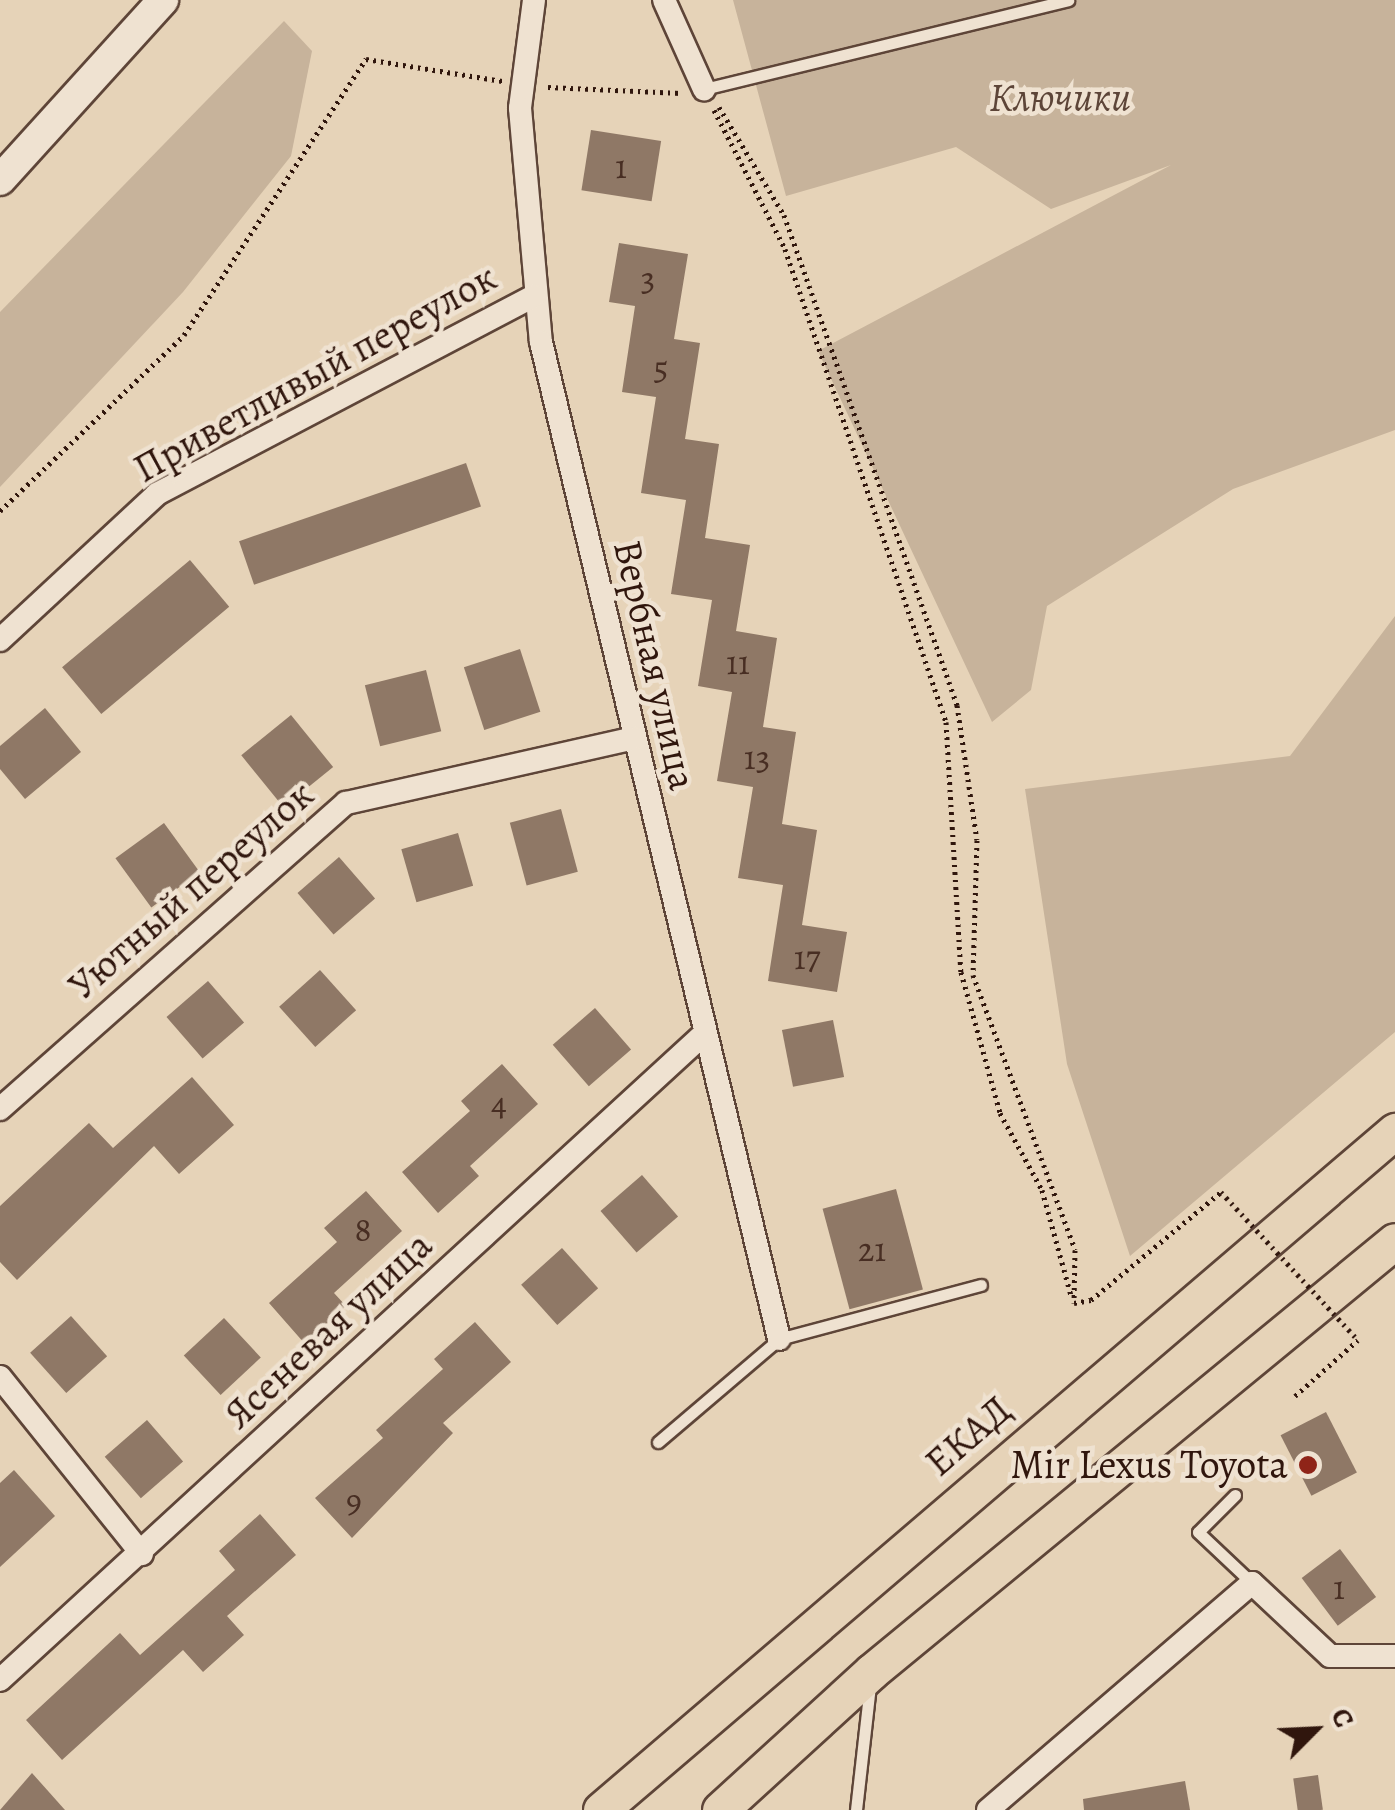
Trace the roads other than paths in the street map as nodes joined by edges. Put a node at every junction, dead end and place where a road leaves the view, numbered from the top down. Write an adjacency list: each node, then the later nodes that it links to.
1 (163, 0): 6 (main road)
2 (534, 0): 7 (street, Вербная улица)
3 (664, 0): 5 (street)
4 (1068, 0): 5 (lane)
5 (704, 90)
6 (0, 180)
7 (534, 296): 8 (street, Приветливый переулок); 9 (street, Вербная улица)
8 (0, 640)
9 (634, 738): 10 (street, Вербная улица); 11 (street, Уютный переулок)
10 (705, 1033): 15 (street, Вербная улица); 19 (street, Ясеневая улица)
11 (0, 1109)
12 (1395, 1131): 24 (highway, ЕКАД)
13 (1395, 1241): 22 (highway)
14 (981, 1285): 15 (lane)
15 (780, 1338): 17 (lane)
16 (0, 1377): 19 (street)
17 (658, 1442)
18 (1235, 1496): 20 (lane)
19 (142, 1554): 23 (street, Ясеневая улица)
20 (1252, 1583): 21 (street); 27 (street)
21 (1395, 1656)
22 (871, 1672): 25 (highway); 26 (lane)
23 (0, 1680)
24 (601, 1810)
25 (720, 1810)
26 (856, 1810)
27 (988, 1810)

